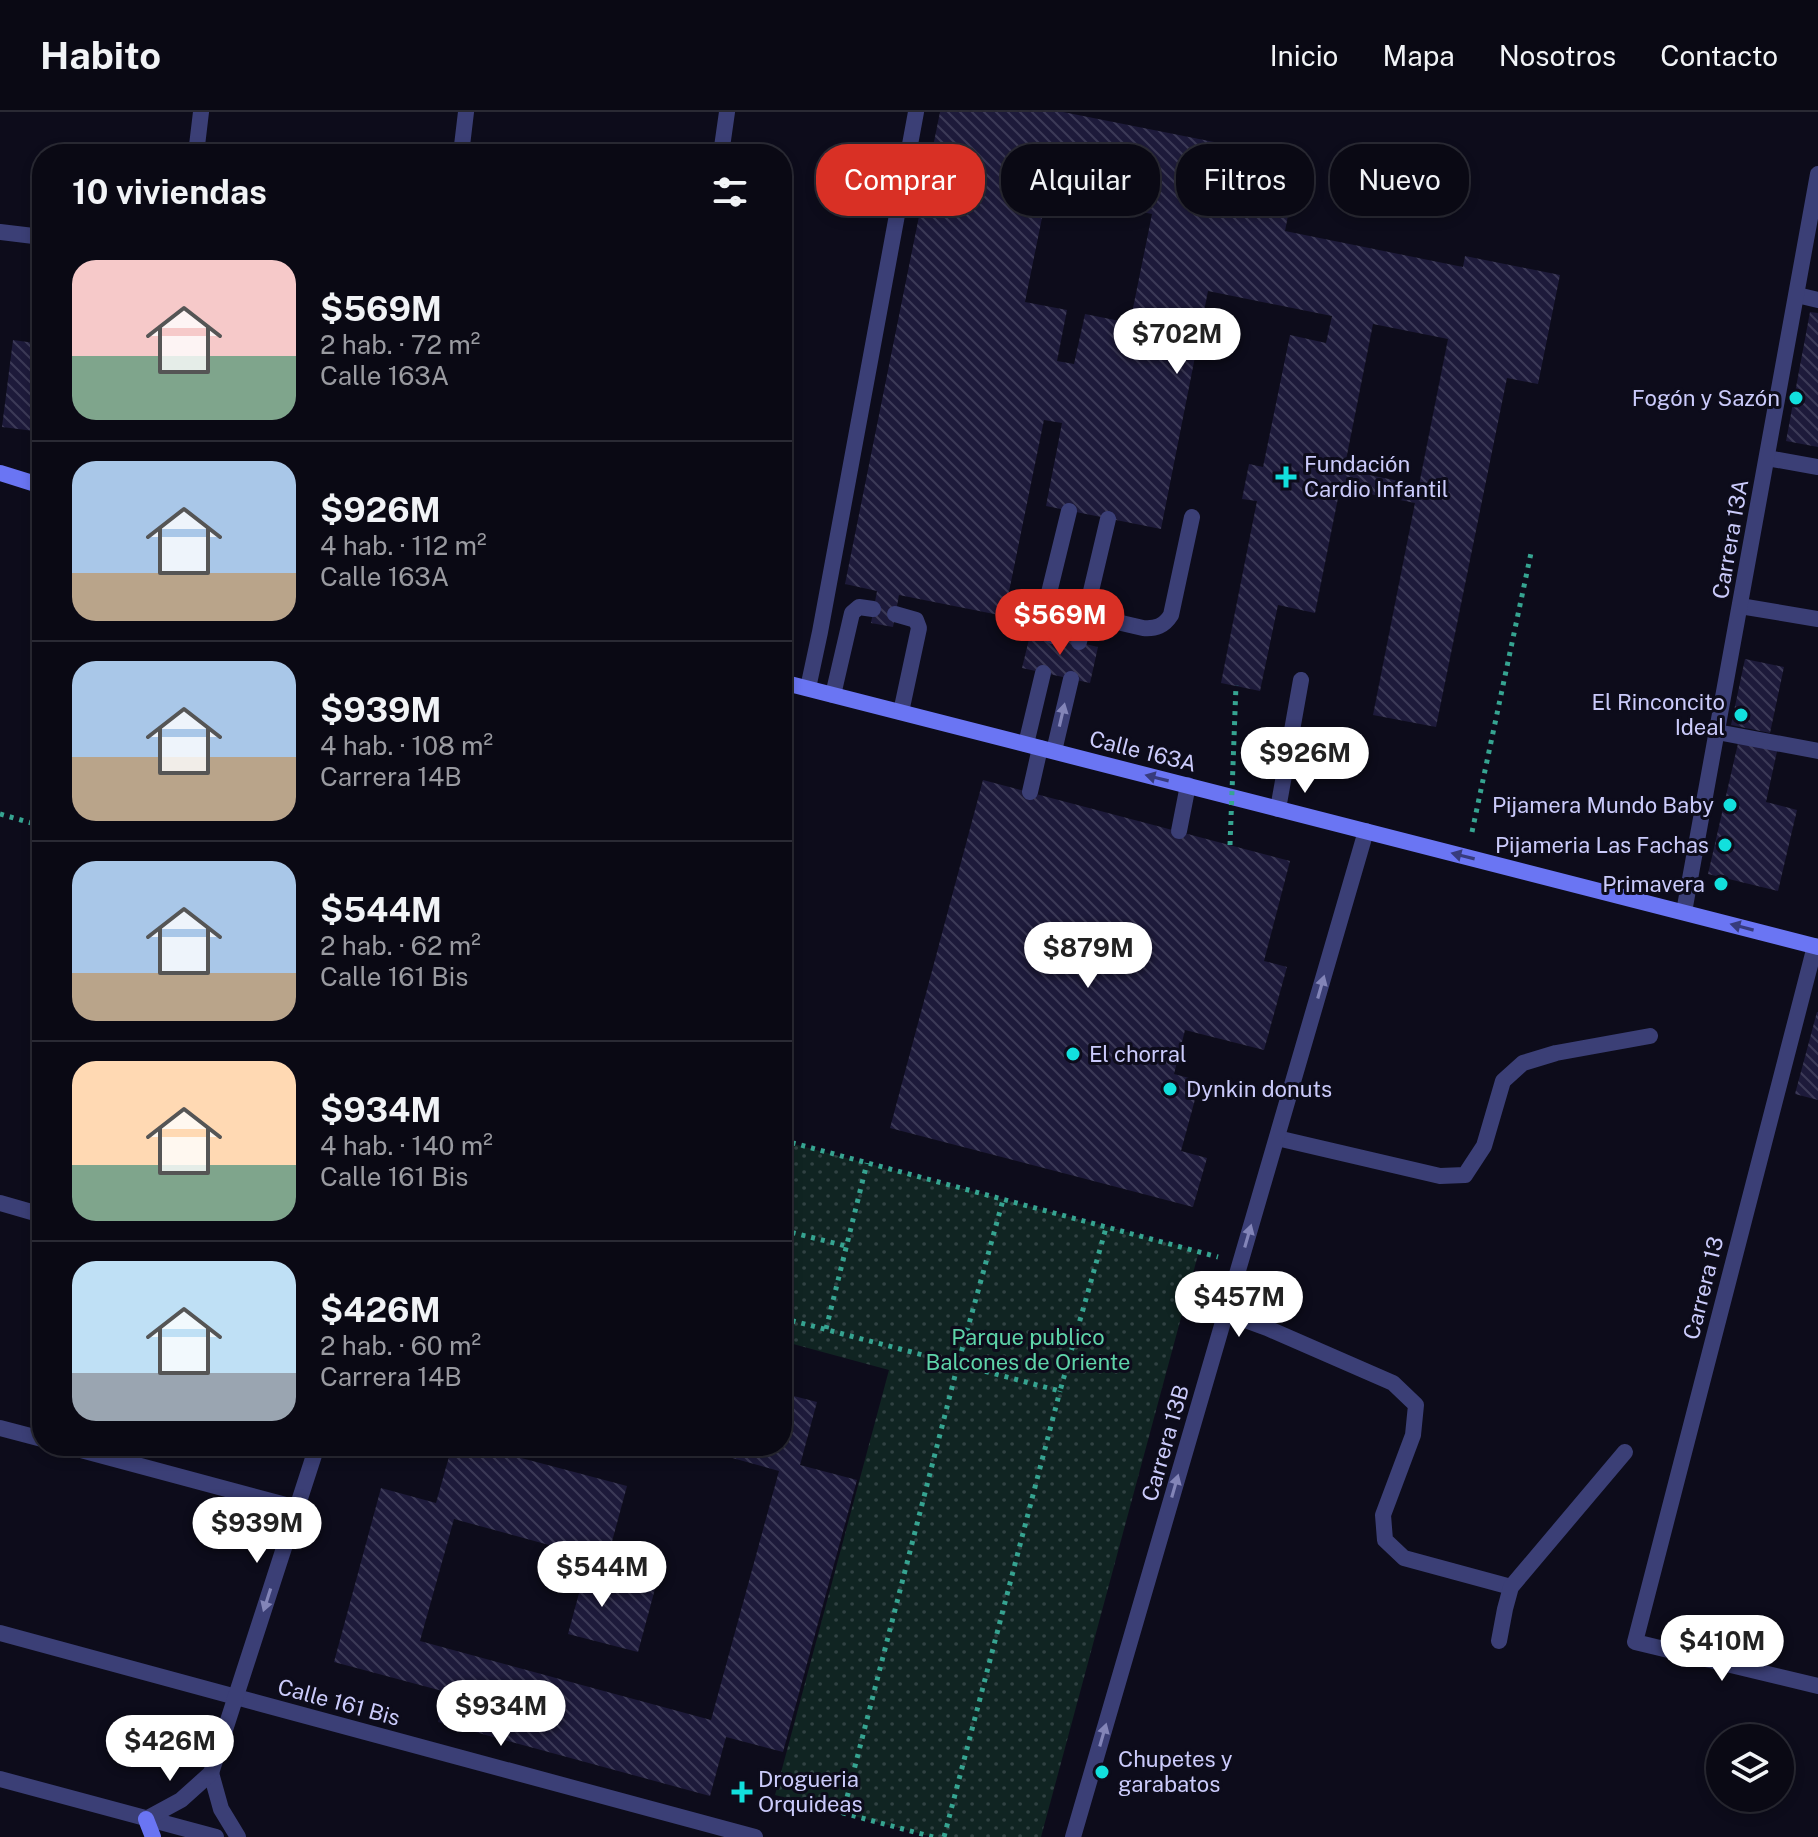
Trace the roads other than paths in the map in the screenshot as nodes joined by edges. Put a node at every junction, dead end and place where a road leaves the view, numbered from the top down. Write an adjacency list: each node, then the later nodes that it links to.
1 (201, 112): 5 (street)
2 (466, 112): 6 (street)
3 (727, 112): 7 (street)
4 (916, 112): 32 (street)
5 (197, 144)
6 (462, 144)
7 (722, 144)
8 (1818, 174): 11 (street, Carrera 13A)
9 (0, 232): 10 (street)
10 (32, 236)
11 (1797, 295): 12 (street); 13 (street, Carrera 13A)
12 (1818, 300)
13 (1767, 458): 14 (street); 20 (street, Carrera 13A)
14 (1818, 467)
15 (0, 473): 16 (main road)
16 (32, 483)
17 (1069, 511): 22 (street)
18 (1192, 517): 24 (street)
19 (1108, 519): 24 (street)
20 (1740, 606): 25 (street); 35 (street, Carrera 13A)
21 (873, 609): 33 (street)
22 (1059, 609): 24 (street); 26 (street)
23 (895, 614): 34 (street)
24 (1086, 615): 27 (street)
25 (1818, 619)
26 (1052, 636)
27 (1079, 642)
28 (1043, 673): 36 (street)
29 (1071, 679): 36 (street, one-way to 29)
30 (1301, 680): 40 (street)
31 (792, 684): 32 (main road, Calle 163A)
32 (808, 688): 33 (main road, Calle 163A)
33 (833, 695): 34 (main road, Calle 163A)
34 (901, 712): 36 (main road, Calle 163A)
35 (1717, 732): 37 (street); 43 (street, Carrera 13A)
36 (1040, 747): 38 (main road, Calle 163A, one-way to 36); 39 (street)
37 (1818, 751)
38 (1188, 785): 40 (main road, Calle 163A); 41 (street)
39 (1030, 792)
40 (1278, 809): 42 (main road, Calle 163A)
41 (1179, 831)
42 (1366, 831): 43 (main road, Calle 163A, one-way to 42); 46 (street, Carrera 13B, one-way to 42)
43 (1684, 912): 44 (main road, Calle 163A, one-way to 43)
44 (1816, 946): 59 (street, Carrera 13)
45 (1650, 1036): 46 (street)
46 (1277, 1138): 49 (street, Carrera 13B, one-way to 46)
47 (0, 1203): 48 (street)
48 (32, 1212)
49 (1226, 1313): 56 (street); 68 (street, Carrera 13B, one-way to 49)
50 (0, 1428): 51 (street)
51 (32, 1436)
52 (1625, 1452): 56 (street)
53 (103, 1456): 55 (street)
54 (314, 1456): 55 (street)
55 (297, 1508): 60 (street, one-way to 60)
56 (1511, 1587): 58 (street)
57 (0, 1633): 60 (street, Calle 161 Bis)
58 (1499, 1641)
59 (1818, 1686)
60 (236, 1697): 61 (street); 67 (street, Calle 161 Bis)
61 (211, 1773): 63 (street); 66 (street)
62 (0, 1779): 63 (street)
63 (146, 1819): 64 (main road); 65 (street)
64 (153, 1837)
65 (216, 1837)
66 (238, 1837)
67 (755, 1837)
68 (1073, 1837)

